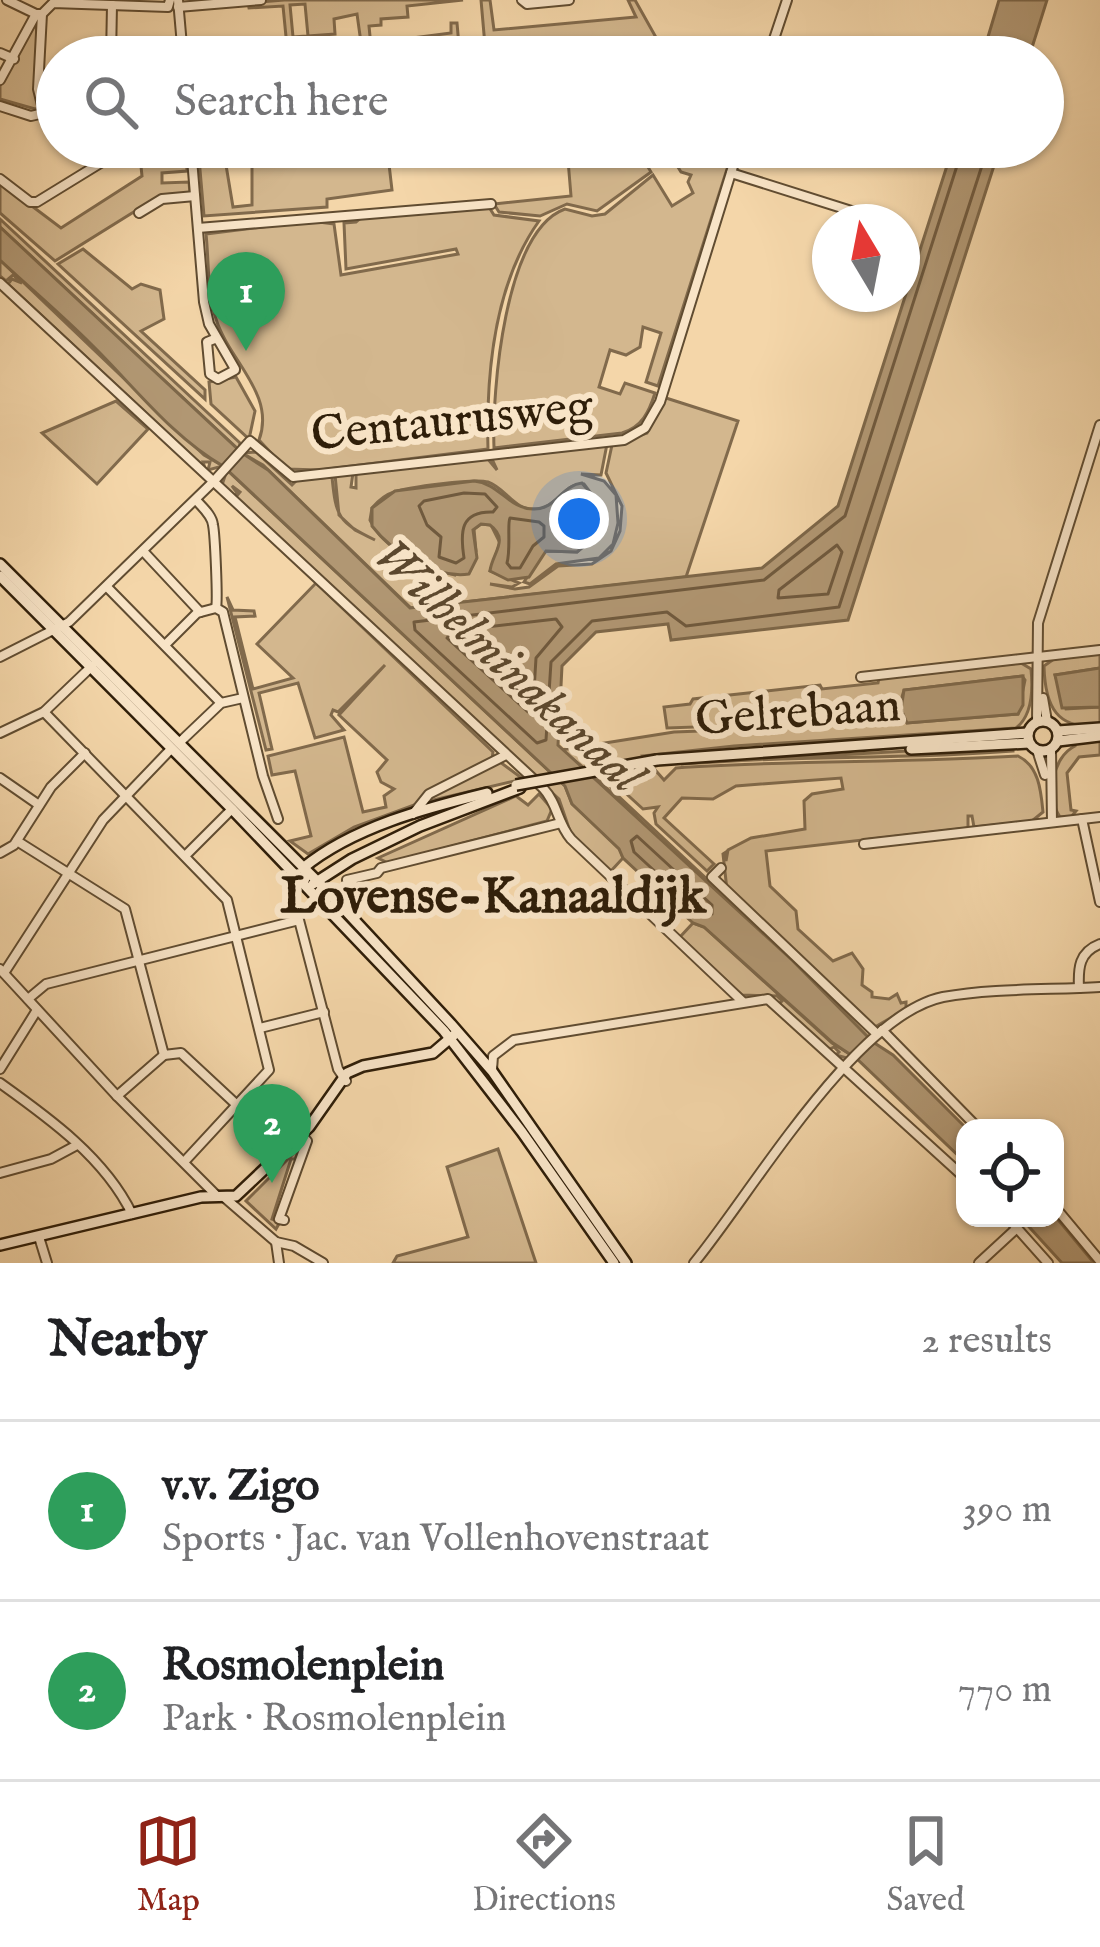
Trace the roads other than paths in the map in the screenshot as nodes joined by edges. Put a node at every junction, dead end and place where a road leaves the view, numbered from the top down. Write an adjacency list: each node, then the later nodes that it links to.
1 (7, 0): 8 (street)
2 (261, 0): 6 (street)
3 (522, 0): 4 (street)
4 (569, 0)
5 (787, 0): 12 (street)
6 (170, 2): 7 (street); 11 (street)
7 (112, 5): 8 (street); 10 (street)
8 (39, 14): 9 (street); 14 (street)
9 (39, 36)
10 (111, 36)
11 (178, 36)
12 (776, 36)
13 (0, 52): 14 (street)
14 (14, 58): 15 (street)
15 (0, 80)
16 (0, 106): 17 (street)
17 (36, 115)
18 (92, 168): 22 (street)
19 (193, 168): 23 (street)
20 (732, 168): 21 (street, Centaurusweg)
21 (730, 173): 25 (street); 31 (street, Centaurusweg)
22 (0, 179)
23 (195, 196): 26 (street); 27 (street)
24 (490, 204): 27 (street)
25 (829, 204)
26 (139, 213)
27 (198, 228): 29 (street)
28 (0, 284): 31 (street)
29 (217, 338): 29 (street)
30 (1100, 425): 42 (street)
31 (214, 481): 32 (street, Centaurusweg); 56 (street)
32 (196, 500): 33 (street, Centaurusweg); 37 (street)
33 (142, 551): 36 (street, Centaurusweg); 38 (street)
34 (0, 564): 39 (main road)
35 (0, 576): 39 (main road)
36 (107, 586): 39 (street, Centaurusweg); 40 (street)
37 (219, 610): 38 (street); 46 (street)
38 (200, 612): 40 (street)
39 (60, 627): 43 (street, Centaurusweg); 44 (main road); 54 (main road)
40 (165, 645): 47 (street)
41 (1100, 650): 42 (street)
42 (1037, 655): 45 (street); 49 (street)
43 (0, 658)
44 (92, 666): 48 (street); 54 (main road)
45 (861, 677)
46 (243, 698): 47 (street); 65 (street)
47 (221, 703): 54 (street)
48 (44, 712): 51 (street); 55 (street)
49 (1042, 721): 52 (main road); 53 (main road)
50 (1100, 732): 52 (main road)
51 (0, 734)
52 (1056, 740): 53 (main road, Gelrebaan); 59 (street)
53 (1032, 742): 58 (main road, Gelrebaan, bridge); 59 (street)
54 (174, 747): 60 (street); 62 (main road); 77 (main road)
55 (85, 753): 60 (street); 61 (street)
56 (506, 755): 63 (street); 68 (street)
57 (0, 778): 61 (street)
58 (518, 787): 63 (main road, Gelrebaan); 73 (main road, Gelrebaan)
59 (1049, 788): 67 (street)
60 (127, 795): 72 (street); 76 (street)
61 (39, 805): 69 (street)
62 (232, 809): 72 (street); 77 (main road)
63 (411, 816): 77 (main road, Gelrebaan)
64 (1100, 817): 66 (street)
65 (278, 819)
66 (1082, 819): 67 (street); 80 (street)
67 (1052, 822): 70 (street)
68 (561, 824): 74 (street); 88 (street)
69 (16, 841): 71 (street); 76 (street)
70 (864, 844)
71 (0, 853)
72 (185, 856): 81 (street)
73 (352, 859): 74 (street); 79 (main road, Gelrebaan)
74 (381, 868): 78 (street)
75 (721, 868): 93 (street)
76 (69, 873): 83 (street); 84 (street)
77 (303, 878): 79 (main road); 79 (main road); 92 (main road)
78 (347, 880)
79 (319, 883): 92 (main road)
80 (1100, 902)
81 (236, 935): 83 (street); 90 (street); 91 (street)
82 (1100, 944): 86 (street)
83 (141, 963): 87 (street); 94 (street)
84 (2, 971): 87 (street)
85 (1100, 987): 86 (street)
86 (1078, 988): 93 (street)
87 (28, 999): 89 (street)
88 (743, 1002): 95 (street); 97 (street)
89 (37, 1010): 96 (street); 101 (street)
90 (324, 1012): 91 (street); 98 (street)
91 (260, 1028): 100 (street)
92 (452, 1033): 97 (main road); 98 (main road); 121 (main road)
93 (877, 1035): 95 (street); 103 (street)
94 (164, 1054): 101 (street); 102 (street)
95 (843, 1068): 107 (street); 123 (street)
96 (0, 1069)
97 (492, 1071): 122 (main road)
98 (345, 1078): 104 (main road)
99 (0, 1083): 105 (street)
100 (254, 1090): 102 (street); 104 (street)
101 (117, 1096): 106 (street)
102 (238, 1106): 106 (street)
103 (968, 1119)
104 (302, 1134): 109 (main road); 112 (street)
105 (77, 1145): 108 (street); 110 (street)
106 (184, 1162): 109 (street)
107 (956, 1170)
108 (0, 1173)
109 (221, 1197): 110 (main road); 115 (street)
110 (132, 1214): 114 (main road)
111 (1064, 1218): 117 (street)
112 (284, 1220)
113 (1018, 1227): 124 (street); 125 (street)
114 (39, 1237): 116 (main road); 118 (street)
115 (276, 1242): 119 (street); 120 (street)
116 (0, 1245)
117 (1100, 1261)
118 (47, 1263)
119 (279, 1263)
120 (323, 1263)
121 (614, 1263)
122 (626, 1263)
123 (694, 1263)
124 (979, 1263)
125 (1048, 1263)

